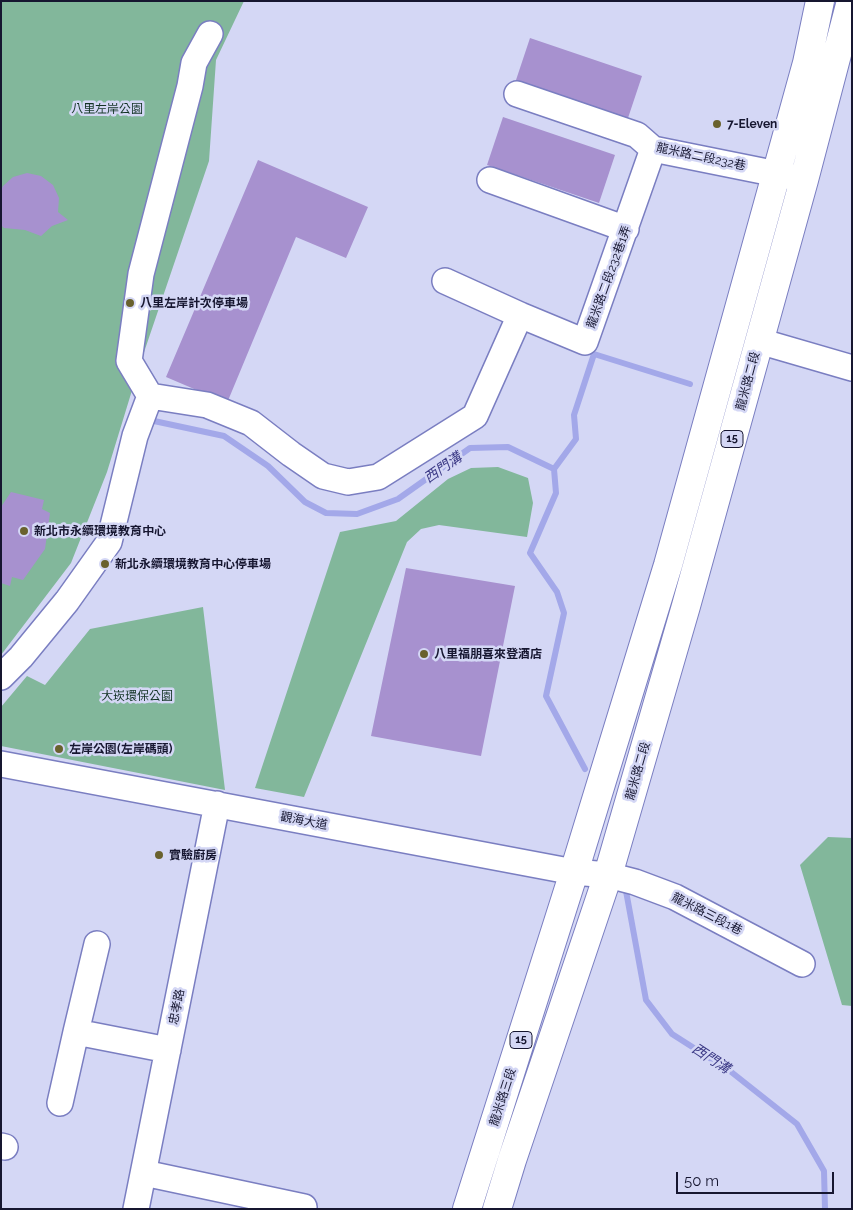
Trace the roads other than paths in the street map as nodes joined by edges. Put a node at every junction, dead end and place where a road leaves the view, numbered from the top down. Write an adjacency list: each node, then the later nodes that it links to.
1 (820, 1): 6 (main road, 15)
2 (851, 1): 8 (main road, 龍米路二段 / 15)
3 (210, 34): 14 (street)
4 (517, 94): 5 (street, 龍米路二段232巷)
5 (654, 148): 6 (street, 龍米路二段232巷); 9 (street, 龍米路二段232巷1弄)
6 (776, 173): 8 (street, 龍米路二段232巷); 15 (main road, 15)
7 (490, 180): 9 (street)
8 (804, 180): 12 (main road, 龍米路二段 / 15)
9 (626, 229): 11 (street, 龍米路二段232巷1弄)
10 (445, 282): 11 (street)
11 (520, 314): 14 (street)
12 (759, 342): 13 (street); 16 (main road, 龍米路二段 / 15)
13 (852, 368)
14 (150, 396): 17 (street)
15 (668, 565): 16 (main road); 20 (main road, 15)
16 (696, 571): 21 (main road, 龍米路二段 / 15)
17 (1, 677)
18 (1, 764): 19 (street, 觀海大道)
19 (217, 804): 20 (street, 觀海大道); 25 (street, 忠孝路)
20 (574, 872): 21 (street, 觀海大道); 30 (main road, 龍米路三段 / 15)
21 (608, 875): 23 (street, 龍米路三段1巷); 31 (main road, 15)
22 (97, 944): 24 (street)
23 (802, 964)
24 (76, 1032): 25 (street); 26 (street)
25 (168, 1050): 27 (street, 忠孝路)
26 (60, 1103)
27 (144, 1173): 28 (street); 29 (street, 忠孝路)
28 (304, 1206)
29 (136, 1209)
30 (467, 1209)
31 (497, 1209)

